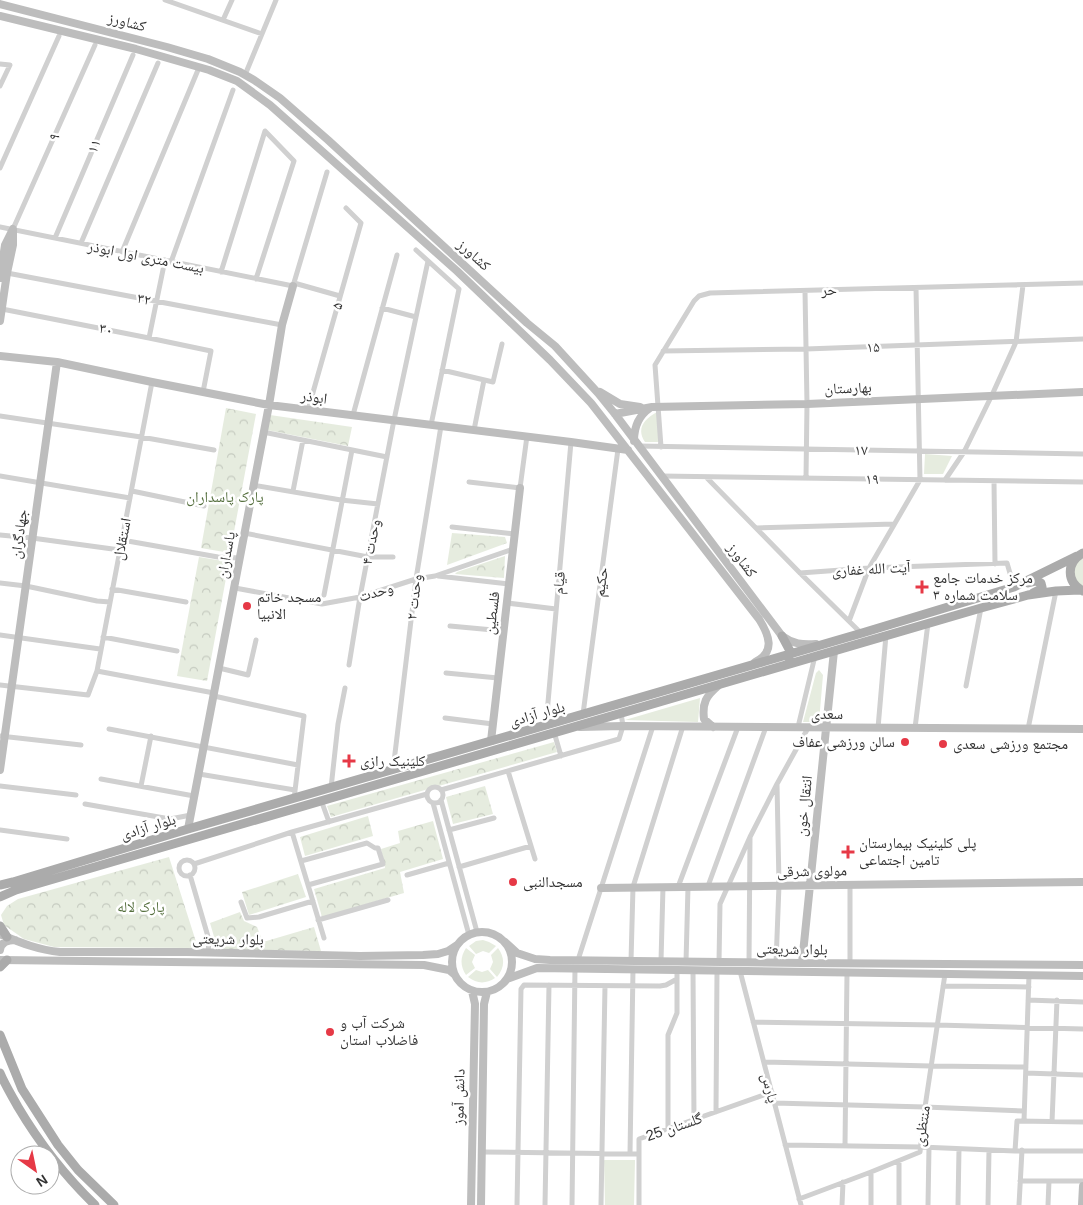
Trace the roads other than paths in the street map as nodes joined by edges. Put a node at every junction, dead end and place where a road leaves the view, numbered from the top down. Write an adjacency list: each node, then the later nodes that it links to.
1 (165, 0): 6 (street)
2 (232, 0): 6 (street)
3 (276, 0): 7 (street)
4 (0, 4): 14 (main road, کشاورز)
5 (0, 16): 37 (main road, کشاورز)
6 (223, 20): 7 (street)
7 (262, 34): 14 (street)
8 (59, 36): 17 (street)
9 (95, 45): 21 (street, ۹)
10 (133, 55): 22 (street, ۱۱)
11 (158, 63): 23 (street)
12 (0, 64): 15 (street)
13 (198, 70): 25 (street)
14 (245, 75): 32 (main road, کشاورز)
15 (0, 86)
16 (233, 90): 29 (street)
17 (0, 168)
18 (328, 172): 35 (street)
19 (346, 208): 40 (street, ۵)
20 (0, 227): 21 (street, بیست متری اول ابوذر)
21 (13, 229): 22 (street, بیست متری اول ابوذر); 31 (main road)
22 (55, 238): 23 (street, بیست متری اول ابوذر)
23 (81, 243): 25 (street, بیست متری اول ابوذر)
24 (416, 250): 28 (street)
25 (122, 252): 27 (street, بیست متری اول ابوذر)
26 (397, 255): 42 (street)
27 (165, 260): 29 (street, بیست متری اول ابوذر); 41 (street)
28 (428, 261): 44 (street, وحدت ۴); 57 (street)
29 (171, 262): 30 (street, بیست متری اول ابوذر)
30 (221, 272): 33 (street, بیست متری اول ابوذر); 33 (street)
31 (2, 273): 41 (street, ۳۲); 43 (main road)
32 (479, 278): 37 (main road); 60 (main road, کشاورز)
33 (256, 279): 35 (street, بیست متری اول ابوذر)
34 (1083, 283): 36 (street, حر)
35 (293, 285): 40 (street, بیست متری اول ابوذر); 46 (main road, پاسداران)
36 (1023, 285): 38 (street, حر); 49 (street)
37 (472, 286): 55 (main road, کشاورز)
38 (916, 288): 39 (street, حر); 51 (street)
39 (805, 291): 52 (street); 53 (street, حر)
40 (340, 296): 68 (street, ۵)
41 (156, 301): 46 (street, ۳۲); 47 (street)
42 (382, 308): 44 (street); 70 (street)
43 (2, 309): 45 (main road); 47 (street, ۳۰)
44 (416, 317): 72 (street, وحدت ۴)
45 (0, 321)
46 (282, 325): 66 (main road, پاسداران)
47 (149, 338): 61 (street, ۳۰)
48 (1083, 339): 49 (street, ۱۵)
49 (1016, 342): 51 (street, ۱۵); 63 (street)
50 (502, 344): 58 (street)
51 (918, 346): 52 (street, ۱۵); 64 (street)
52 (806, 350): 53 (street, ۱۵); 65 (street)
53 (663, 351): 67 (street, حر)
54 (0, 356): 56 (main road, ابوذر)
55 (550, 360): 69 (main road); 88 (main road, کشاورز)
56 (57, 362): 59 (main road, ابوذر); 73 (main road, جهادگران)
57 (442, 370): 58 (street); 74 (street)
58 (484, 380): 76 (street)
59 (152, 382): 61 (main road, ابوذر); 79 (street, استقلال)
60 (594, 388): 67 (main road); 69 (main road, کشاورز)
61 (204, 392): 66 (main road, ابوذر)
62 (1083, 392): 63 (main road, بهارستان)
63 (992, 395): 64 (main road, بهارستان); 90 (street)
64 (919, 399): 65 (main road, بهارستان); 89 (street)
65 (807, 404): 67 (main road, بهارستان); 85 (street)
66 (269, 405): 68 (main road, ابوذر); 77 (main road, پاسداران)
67 (655, 407): 69 (main road, بهارستان); 82 (main road); 83 (street, حر)
68 (308, 410): 70 (main road, ابوذر)
69 (615, 414): 82 (main road, کشاورز); 104 (main road)
70 (353, 415): 72 (main road, ابوذر)
71 (0, 416): 73 (street)
72 (394, 420): 74 (main road, ابوذر); 92 (street, وحدت ۴)
73 (48, 424): 79 (street); 100 (main road, جهادگران)
74 (431, 425): 75 (main road, ابوذر)
75 (441, 426): 76 (main road, ابوذر); 133 (street, وحدت ۲)
76 (474, 430): 78 (main road, ابوذر)
77 (264, 432): 80 (street); 103 (main road, پاسداران)
78 (527, 436): 81 (main road, ابوذر); 105 (street)
79 (141, 437): 86 (street); 106 (street, استقلال)
80 (303, 440): 87 (street); 107 (street)
81 (571, 442): 84 (main road, ابوذر); 149 (street, قیام)
82 (636, 443): 83 (street, ۱۷); 94 (main road, کشاورز)
83 (662, 446): 85 (street, ۱۷)
84 (618, 449): 88 (main road, ابوذر); 183 (street, حکیم)
85 (807, 449): 89 (street, ۱۷); 96 (street)
86 (214, 450)
87 (352, 450): 92 (street); 109 (street)
88 (628, 450): 104 (main road, کشاورز)
89 (919, 451): 90 (street, ۱۷); 97 (street)
90 (964, 452): 91 (street, ۱۷); 98 (street)
91 (1083, 454)
92 (387, 457): 110 (street, وحدت ۴)
93 (0, 476): 100 (street)
94 (661, 476): 95 (street, ۱۹); 120 (main road, کشاورز)
95 (706, 477): 96 (street, ۱۹); 114 (street)
96 (806, 478): 97 (street, ۱۹)
97 (920, 480): 98 (street, ۱۹); 112 (street)
98 (945, 480): 99 (street, ۱۹)
99 (994, 481): 102 (street, ۱۹); 129 (street)
100 (40, 482): 108 (street); 118 (main road, جهادگران)
101 (470, 482): 105 (street)
102 (1083, 482)
103 (253, 485): 107 (street); 115 (main road, پاسداران)
104 (656, 486): 124 (main road, کشاورز)
105 (520, 488): 116 (main road, فلسطین)
106 (132, 491): 108 (street, استقلال); 111 (street)
107 (293, 491): 109 (street)
108 (130, 498): 119 (street, استقلال)
109 (342, 500): 110 (street); 123 (street)
110 (378, 504): 126 (street, وحدت ۴)
111 (204, 506)
112 (894, 524): 114 (street); 130 (street)
113 (452, 527): 116 (street)
114 (756, 528): 131 (street)
115 (244, 533): 123 (street); 128 (main road, پاسداران)
116 (515, 534): 121 (main road, فلسطین)
117 (0, 536): 118 (street)
118 (32, 538): 122 (street); 137 (main road, جهادگران)
119 (122, 540): 122 (street, استقلال); 128 (street)
120 (713, 545): 124 (main road); 150 (main road, کشاورز)
121 (513, 549): 132 (street, وحدت); 135 (main road, فلسطین)
122 (120, 550): 139 (street, استقلال)
123 (332, 550): 126 (street); 142 (street)
124 (705, 551): 151 (main road, کشاورز)
125 (1081, 554): 136 (main road, بلوار آزادی); 140 (main road)
126 (368, 557): 127 (street); 144 (street, وحدت ۴)
127 (393, 557)
128 (240, 558): 138 (main road, پاسداران)
129 (995, 564): 130 (street, آیت الله غفاری); 136 (street)
130 (869, 568): 131 (street, آیت الله غفاری); 152 (street)
131 (800, 573): 152 (street)
132 (435, 576): 133 (street, وحدت); 135 (street)
133 (416, 579): 144 (street, وحدت); 212 (street, وحدت ۲)
134 (0, 583): 137 (street)
135 (509, 584): 147 (main road, فلسطین)
136 (1018, 585): 143 (main road); 156 (main road, بلوار آزادی)
137 (26, 586): 145 (street); 161 (main road, جهادگران)
138 (235, 588): 144 (street, وحدت); 171 (main road, پاسداران)
139 (112, 589): 145 (street, استقلال); 146 (street)
140 (1082, 590): 141 (main road, بلوار آزادی)
141 (1056, 591): 143 (main road, بلوار آزادی); 200 (street)
142 (324, 595)
143 (1028, 595): 148 (main road, بلوار آزادی)
144 (360, 597): 169 (street, وحدت ۴)
145 (110, 602): 160 (street, استقلال)
146 (186, 602)
147 (507, 603): 149 (street); 155 (main road, فلسطین)
148 (981, 608): 153 (main road, بلوار آزادی); 178 (street)
149 (556, 609): 186 (street, قیام)
150 (766, 614): 151 (main road); 159 (main road, کشاورز)
151 (759, 619): 170 (main road, کشاورز)
152 (849, 621): 156 (street)
153 (928, 623): 158 (main road, بلوار آزادی); 198 (street)
154 (450, 626): 155 (street)
155 (504, 631): 175 (main road, فلسطین)
156 (862, 633): 163 (main road, بلوار آزادی)
157 (0, 635): 161 (street)
158 (886, 635): 166 (main road, بلوار آزادی); 197 (street)
159 (782, 636): 163 (main road); 167 (main road)
160 (103, 637): 164 (street, استقلال); 165 (street)
161 (19, 638): 164 (street); 179 (main road, جهادگران)
162 (256, 640): 171 (street)
163 (838, 640): 167 (main road, بلوار آزادی)
164 (100, 649): 173 (street, استقلال)
165 (177, 651)
166 (834, 651): 168 (main road, بلوار آزادی); 196 (main road, انتقال خون)
167 (791, 654): 170 (main road, بلوار آزادی); 172 (main road)
168 (815, 656): 172 (main road, بلوار آزادی); 193 (street)
169 (349, 665)
170 (746, 667): 183 (main road, بلوار آزادی)
171 (219, 668): 181 (main road, پاسداران)
172 (766, 670): 176 (main road, بلوار آزادی)
173 (96, 671): 179 (street, استقلال); 181 (street)
174 (446, 673): 175 (street)
175 (498, 678): 185 (main road, فلسطین)
176 (720, 684): 182 (main road, بلوار آزادی); 190 (main road)
177 (0, 685): 179 (street)
178 (966, 686)
179 (12, 687): 203 (main road, جهادگران)
180 (345, 688): 219 (street)
181 (214, 694): 207 (main road, پاسداران); 209 (street)
182 (621, 713): 187 (street); 194 (main road, بلوار آزادی)
183 (583, 714): 186 (main road, بلوار آزادی)
184 (445, 718): 185 (street)
185 (493, 724): 205 (main road, فلسطین)
186 (546, 725): 205 (main road, بلوار آزادی)
187 (623, 726): 188 (main road, سعدی); 194 (main road, سعدی); 208 (street)
188 (654, 726): 189 (main road, سعدی); 259 (street)
189 (683, 726): 190 (main road, سعدی); 256 (street)
190 (713, 727): 191 (main road, سعدی)
191 (738, 727): 192 (main road, سعدی); 258 (street)
192 (766, 727): 193 (main road, سعدی); 253 (street)
193 (798, 727): 195 (main road, سعدی)
194 (571, 728): 202 (main road, بلوار آزادی)
195 (808, 728): 196 (main road, سعدی); 216 (street)
196 (826, 728): 197 (main road, سعدی); 251 (main road, انتقال خون)
197 (878, 728): 198 (main road, سعدی)
198 (915, 728): 200 (main road, سعدی)
199 (109, 729): 204 (street)
200 (1028, 729): 201 (main road, سعدی)
201 (1083, 729)
202 (554, 732): 208 (street); 210 (main road, بلوار آزادی)
203 (2, 736): 206 (street); 211 (main road, جهادگران)
204 (151, 736): 207 (street); 218 (street)
205 (491, 741): 210 (main road, بلوار آزادی)
206 (81, 746)
207 (204, 746): 209 (street); 214 (main road, پاسداران)
208 (561, 756): 213 (street)
209 (298, 765): 221 (street)
210 (424, 766): 212 (main road, بلوار آزادی); 225 (main road, بلوار آزادی)
211 (0, 770)
212 (393, 770): 219 (main road, بلوار آزادی)
213 (508, 771): 220 (street); 238 (street)
214 (199, 774): 221 (street); 224 (main road, پاسداران)
215 (101, 779): 218 (street)
216 (777, 784): 236 (street); 250 (street)
217 (0, 786): 223 (street)
218 (141, 786): 224 (street)
219 (331, 788): 221 (main road, بلوار آزادی)
220 (441, 790): 222 (street); 226 (street)
221 (295, 794): 232 (main road, بلوار آزادی)
222 (427, 794): 227 (street); 231 (street)
223 (76, 795)
224 (194, 796): 229 (main road, پاسداران)
225 (321, 800): 231 (street); 260 (main road, بلوار آزادی)
226 (441, 800): 227 (street); 234 (street)
227 (433, 803): 241 (street)
228 (85, 804): 229 (street)
229 (191, 815): 232 (main road, پاسداران)
230 (494, 818): 234 (street)
231 (329, 822): 235 (street)
232 (188, 829): 248 (main road, بلوار آزادی)
233 (0, 830): 237 (street)
234 (449, 830): 243 (street)
235 (292, 832): 240 (street); 242 (street)
236 (750, 837): 254 (street); 255 (street)
237 (67, 839)
238 (531, 846): 239 (street); 243 (street)
239 (535, 859)
240 (301, 862): 249 (street); 249 (street)
241 (449, 863): 245 (street); 268 (street)
242 (194, 864): 244 (street); 244 (street)
243 (459, 867): 268 (street)
244 (190, 875): 274 (street)
245 (407, 875)
246 (1083, 882): 247 (main road, مولوی شرقی)
247 (850, 884): 251 (main road, مولوی شرقی); 285 (street)
248 (0, 885)
249 (308, 885): 263 (street)
250 (779, 885): 251 (main road, مولوی شرقی); 255 (main road, مولوی شرقی); 282 (street)
251 (810, 885): 284 (main road, انتقال خون)
252 (688, 886): 253 (main road, مولوی شرقی); 258 (main road, مولوی شرقی); 280 (street)
253 (708, 886): 254 (main road, مولوی شرقی)
254 (728, 886): 255 (main road, مولوی شرقی); 290 (street)
255 (751, 886): 281 (street)
256 (633, 887): 257 (main road, مولوی شرقی); 259 (main road, مولوی شرقی); 278 (street)
257 (663, 887): 258 (main road, مولوی شرقی); 279 (street)
258 (678, 887)
259 (601, 888): 283 (street)
260 (16, 890): 261 (main road, بلوار آزادی); 265 (main road)
261 (0, 897)
262 (388, 900): 266 (street)
263 (313, 901): 264 (street); 266 (street)
264 (241, 902)
265 (0, 905)
266 (318, 920): 270 (street)
267 (0, 926): 269 (main road)
268 (473, 933): 271 (main road); 272 (main road)
269 (7, 937): 273 (main road); 274 (main road, بلوار شریعتی)
270 (324, 938)
271 (505, 942): 275 (main road, بلوار شریعتی); 303 (main road)
272 (457, 944): 274 (main road, بلوار شریعتی); 299 (main road)
273 (0, 950): 276 (main road)
274 (208, 953)
275 (535, 959): 283 (main road, بلوار شریعتی); 291 (main road)
276 (6, 960): 289 (main road); 299 (main road, بلوار شریعتی)
277 (1083, 960): 287 (main road)
278 (631, 961): 279 (main road, بلوار شریعتی); 283 (main road, بلوار شریعتی)
279 (661, 961): 280 (main road, بلوار شریعتی)
280 (686, 962): 290 (main road, بلوار شریعتی)
281 (750, 963): 282 (main road, بلوار شریعتی); 290 (main road, بلوار شریعتی)
282 (776, 963): 284 (main road, بلوار شریعتی)
283 (576, 964): 291 (main road, بلوار شریعتی); 292 (main road, بلوار شریعتی); 307 (street)
284 (802, 964): 285 (main road, بلوار شریعتی)
285 (850, 964): 286 (main road, بلوار شریعتی)
286 (880, 964): 287 (main road, بلوار شریعتی); 297 (main road)
287 (1070, 964): 288 (main road, بلوار شریعتی); 301 (main road)
288 (1083, 964)
289 (0, 966)
290 (718, 966): 294 (main road, بلوار شریعتی); 295 (main road, بلوار شریعتی); 338 (street)
291 (537, 968): 303 (main road, بلوار شریعتی)
292 (634, 969): 293 (main road, بلوار شریعتی); 309 (street)
293 (677, 970): 294 (main road, بلوار شریعتی); 304 (street)
294 (693, 970): 339 (street)
295 (740, 971): 296 (main road, بلوار شریعتی); 317 (street, پارس)
296 (847, 972): 297 (main road, بلوار شریعتی); 318 (street)
297 (880, 973): 298 (main road, بلوار شریعتی)
298 (945, 974): 300 (main road, بلوار شریعتی); 310 (street, منتظری)
299 (455, 975): 312 (main road)
300 (1029, 975): 301 (main road, بلوار شریعتی); 311 (street)
301 (1070, 976): 302 (main road, بلوار شریعتی); 305 (main road)
302 (1083, 976)
303 (507, 979): 313 (main road)
304 (677, 979): 309 (street); 343 (street)
305 (1083, 983)
306 (549, 985): 307 (street); 355 (street); 356 (street)
307 (575, 985): 308 (street); 357 (street)
308 (605, 986): 309 (street); 358 (street)
309 (632, 986): 359 (street)
310 (943, 986): 311 (street); 319 (street, منتظری)
311 (1029, 987): 314 (street)
312 (472, 990): 313 (main road); 353 (main road, دانش آموز)
313 (488, 992): 354 (main road, دانش آموز)
314 (1028, 1000): 315 (street); 320 (street)
315 (1056, 1000): 316 (street); 321 (street)
316 (1083, 1002)
317 (754, 1022): 318 (street); 324 (street, پارس)
318 (847, 1024): 319 (street); 325 (street)
319 (937, 1025): 320 (street); 326 (street, منتظری)
320 (1027, 1028): 321 (street); 327 (street)
321 (1056, 1029): 322 (street); 329 (street)
322 (1083, 1029)
323 (0, 1036): 331 (main road)
324 (764, 1062): 325 (street); 332 (street, پارس)
325 (846, 1064): 326 (street); 335 (street)
326 (931, 1066): 327 (street); 336 (street, منتظری)
327 (1026, 1070): 329 (street); 337 (street)
328 (0, 1073): 333 (main road)
329 (1053, 1074): 330 (street); 341 (street)
330 (1083, 1075)
331 (22, 1089): 333 (main road); 370 (main road)
332 (772, 1092): 334 (street, پارس); 338 (street, گلستان 25)
333 (12, 1096): 369 (main road)
334 (774, 1103): 335 (street); 344 (street, پارس)
335 (846, 1105): 336 (street); 345 (street)
336 (925, 1107): 337 (street); 346 (street, منتظری)
337 (1024, 1111): 340 (street)
338 (716, 1112): 339 (street, گلستان 25)
339 (694, 1120): 343 (street, گلستان 25)
340 (1024, 1121): 341 (street); 351 (street)
341 (1052, 1122): 342 (street)
342 (1083, 1122)
343 (668, 1129): 360 (street, گلستان 25)
344 (785, 1145): 345 (street); 368 (street, پارس)
345 (845, 1146): 346 (street)
346 (921, 1147): 347 (street); 361 (street, منتظری)
347 (929, 1147): 348 (street); 381 (street)
348 (959, 1149): 349 (street); 382 (street)
349 (990, 1150): 351 (street); 383 (street)
350 (1022, 1150): 351 (street); 352 (street); 363 (street)
351 (1015, 1151)
352 (1083, 1151)
353 (472, 1152): 354 (main road); 371 (main road, دانش آموز)
354 (482, 1152): 355 (street); 372 (main road, دانش آموز)
355 (518, 1153): 356 (street); 373 (street)
356 (546, 1153): 357 (street); 374 (street)
357 (572, 1154): 358 (street); 375 (street)
358 (601, 1154): 359 (street); 376 (street)
359 (630, 1154): 360 (street)
360 (639, 1154): 377 (street, گلستان 25)
361 (899, 1161): 362 (street, منتظری); 380 (street)
362 (871, 1172): 366 (street, منتظری); 379 (street)
363 (1020, 1181): 364 (street); 384 (street)
364 (1049, 1181): 365 (street); 385 (street)
365 (1083, 1181)
366 (843, 1182): 368 (street, منتظری); 378 (street)
367 (1083, 1186): 386 (main road)
368 (800, 1202)
369 (95, 1205)
370 (114, 1205)
371 (472, 1205)
372 (481, 1205)
373 (517, 1205)
374 (545, 1205)
375 (572, 1205)
376 (601, 1205)
377 (639, 1205)
378 (842, 1205)
379 (871, 1205)
380 (899, 1205)
381 (928, 1205)
382 (958, 1205)
383 (988, 1205)
384 (1019, 1205)
385 (1048, 1205)
386 (1082, 1205)

